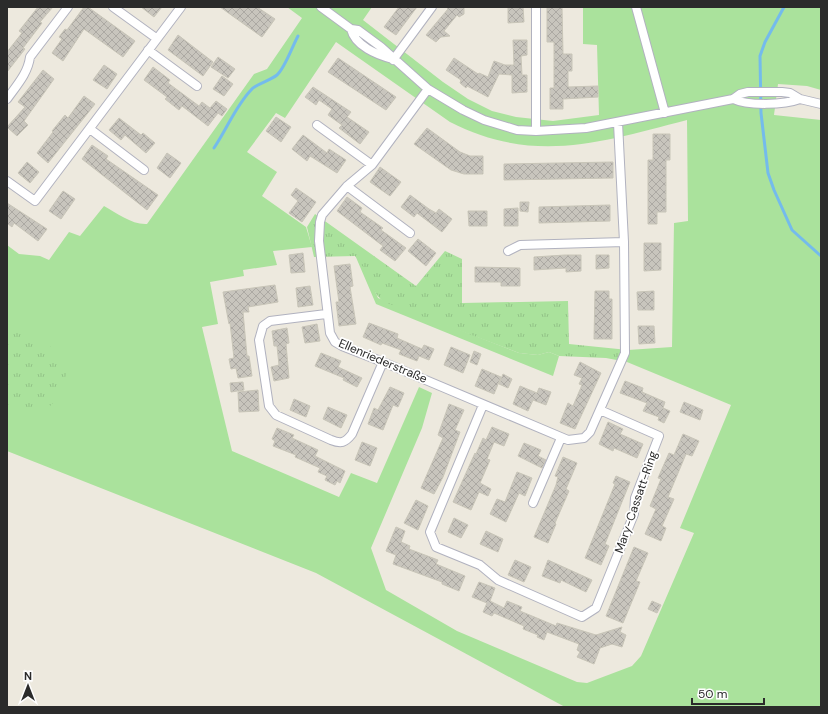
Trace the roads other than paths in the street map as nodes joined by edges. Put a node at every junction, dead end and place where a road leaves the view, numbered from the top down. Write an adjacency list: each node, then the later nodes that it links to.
1 (68, 7): 13 (street)
2 (113, 7): 8 (street)
3 (181, 7): 8 (street)
4 (321, 7): 10 (street)
5 (432, 7): 10 (street)
6 (536, 7): 21 (street)
7 (636, 7): 17 (street)
8 (156, 38): 9 (street)
9 (148, 50): 11 (street); 20 (street)
10 (393, 60): 12 (street)
11 (197, 86)
12 (428, 89): 21 (street); 22 (street, Ellenriederstraße)
13 (7, 99)
14 (733, 99): 15 (street); 15 (street); 17 (street)
15 (800, 100): 16 (street)
16 (821, 104)
17 (665, 113): 18 (street)
18 (618, 123): 21 (street); 27 (street, Ellenriederstraße)
19 (317, 125): 22 (street)
20 (90, 129): 23 (street); 24 (street)
21 (536, 131)
22 (372, 165): 25 (street, Ellenriederstraße)
23 (144, 170)
24 (7, 181)
25 (347, 186): 26 (street); 29 (street, Ellenriederstraße)
26 (410, 233)
27 (624, 242): 28 (street); 32 (street, Ellenriederstraße)
28 (508, 252)
29 (326, 314): 30 (street, Ellenriederstraße); 30 (street)
30 (383, 362): 31 (street, Ellenriederstraße)
31 (483, 405): 32 (street, Mary-Cassatt-Ring); 33 (street, Ellenriederstraße)
32 (600, 410): 33 (street, Ellenriederstraße)
33 (561, 438): 34 (street)
34 (533, 503)

